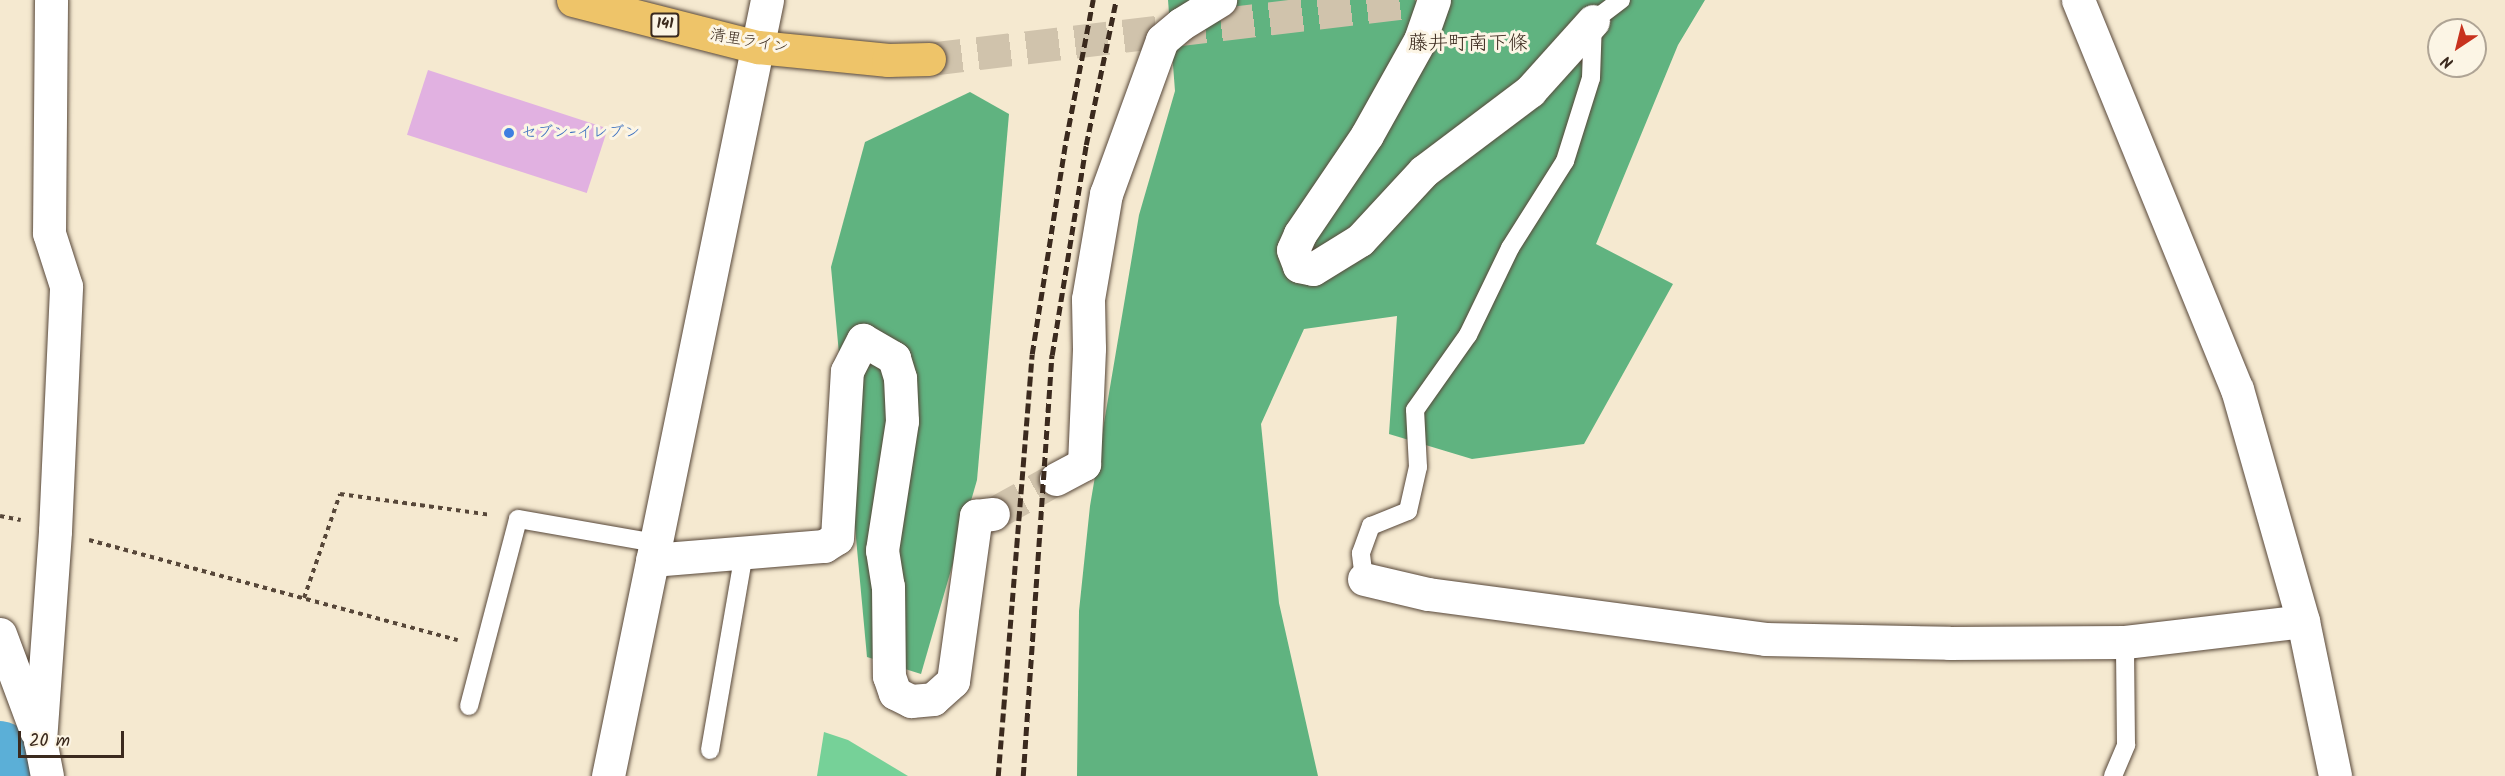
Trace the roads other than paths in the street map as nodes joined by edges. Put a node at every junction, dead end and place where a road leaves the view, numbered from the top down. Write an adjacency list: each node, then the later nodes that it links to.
1 (51, 0): 20 (street)
2 (573, 0): 9 (highway, 清里ライン / 141)
3 (767, 0): 9 (street)
4 (1220, 0): 11 (street)
5 (1434, 0): 8 (street)
6 (1621, 0): 8 (lane)
7 (2078, 0): 16 (street)
8 (1593, 21): 15 (lane)
9 (758, 47): 10 (highway, 清里ライン / 141); 13 (street)
10 (929, 59)
11 (1056, 479)
12 (993, 514): 14 (street)
13 (654, 552): 14 (street); 19 (lane); 23 (street)
14 (744, 553): 21 (lane)
15 (1364, 579): 18 (street)
16 (2303, 621): 18 (street); 25 (street)
17 (0, 634): 20 (street)
18 (2125, 642): 24 (lane)
19 (469, 706)
20 (40, 741): 22 (street)
21 (710, 750)
22 (47, 776)
23 (608, 776)
24 (2113, 776)
25 (2336, 776)

